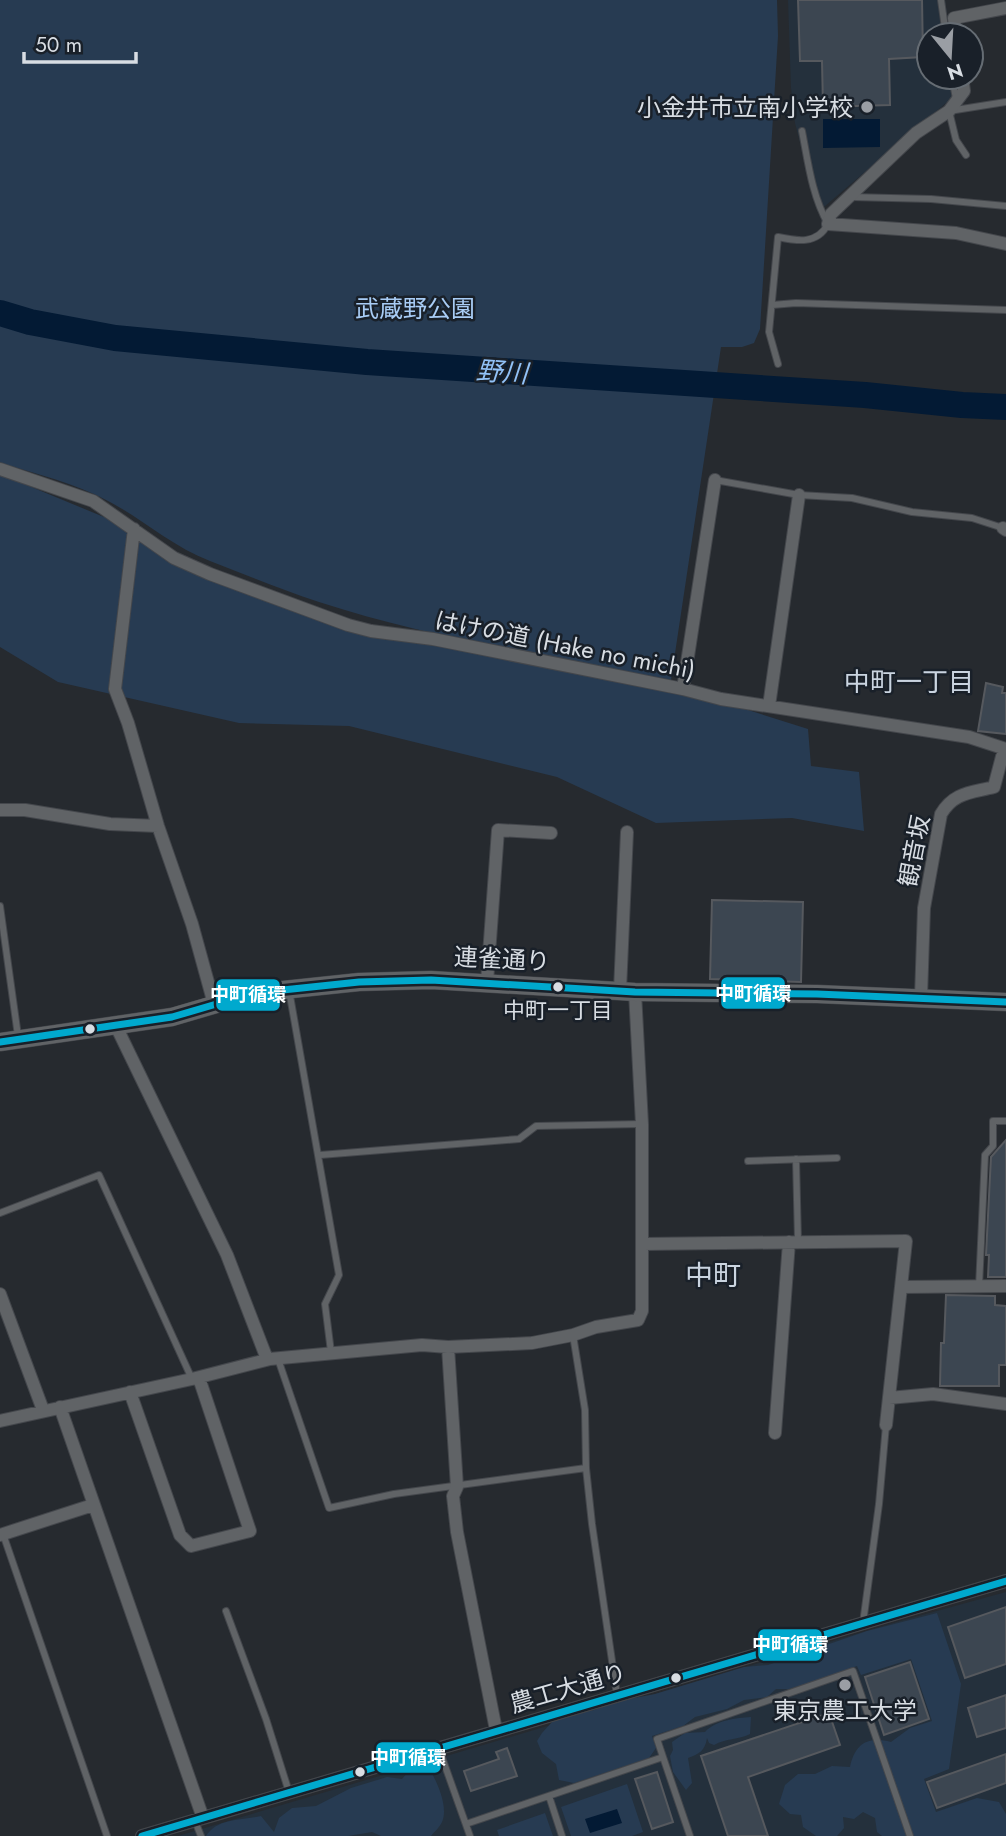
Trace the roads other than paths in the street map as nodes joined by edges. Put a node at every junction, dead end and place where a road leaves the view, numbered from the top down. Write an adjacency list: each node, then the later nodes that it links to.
1 (941, 0): 3 (lane)
2 (1006, 8): 4 (street)
3 (944, 21)
4 (954, 21)
5 (952, 91): 8 (lane)
6 (964, 91): 8 (street)
7 (1006, 102): 8 (lane)
8 (953, 107): 10 (lane); 11 (street)
9 (802, 131): 13 (lane)
10 (966, 155)
11 (849, 197): 12 (lane); 13 (street)
12 (1006, 206)
13 (828, 224): 14 (street); 15 (lane)
14 (1006, 244)
15 (772, 304): 16 (lane); 17 (lane)
16 (1006, 310)
17 (778, 364)
18 (0, 469): 21 (street, はけの道 (Hake no michi))
19 (715, 480): 20 (lane); 23 (street)
20 (799, 495): 22 (lane); 24 (street)
21 (134, 528): 23 (street, はけの道 (Hake no michi)); 27 (street)
22 (1004, 529)
23 (683, 689): 24 (street, はけの道 (Hake no michi))
24 (769, 706): 25 (street, はけの道 (Hake no michi))
25 (1005, 749): 34 (street, 観音坂)
26 (0, 810): 27 (street)
27 (158, 826): 36 (street)
28 (627, 832): 33 (street)
29 (551, 833): 31 (street)
30 (0, 906): 38 (lane)
31 (487, 982): 32 (main road, 連雀通り); 33 (main road, 連雀通り)
32 (289, 988): 36 (main road, 連雀通り); 42 (lane)
33 (627, 991): 34 (main road, 連雀通り); 41 (street)
34 (921, 997): 35 (main road, 連雀通り)
35 (1006, 1002)
36 (214, 1004): 37 (main road, 連雀通り)
37 (116, 1026): 38 (main road, 連雀通り); 56 (street)
38 (19, 1039): 39 (main road, 連雀通り)
39 (0, 1042)
40 (1006, 1121): 51 (lane)
41 (642, 1124): 42 (lane); 48 (street)
42 (320, 1155): 55 (lane)
43 (837, 1158): 44 (lane)
44 (796, 1160): 45 (lane); 47 (lane)
45 (748, 1161)
46 (0, 1213): 57 (lane)
47 (793, 1242): 48 (street); 50 (street); 65 (street)
48 (643, 1244): 53 (street)
49 (1006, 1286): 51 (street)
50 (902, 1287): 51 (street); 59 (street)
51 (979, 1287)
52 (0, 1294): 62 (street)
53 (573, 1335): 54 (street); 66 (lane)
54 (448, 1347): 55 (street); 67 (street)
55 (331, 1352): 56 (street)
56 (272, 1359): 57 (street); 67 (lane)
57 (196, 1378): 58 (street); 58 (street)
58 (130, 1392): 61 (street)
59 (889, 1398): 60 (street); 64 (street)
60 (1006, 1404)
61 (60, 1407): 62 (street); 68 (street)
62 (43, 1410): 63 (street)
63 (0, 1421)
64 (886, 1425): 72 (lane)
65 (775, 1433)
66 (586, 1468): 67 (lane); 73 (lane)
67 (457, 1487): 74 (street)
68 (93, 1505): 69 (street); 79 (street)
69 (2, 1535): 81 (lane)
70 (1006, 1581): 72 (street, 農工大通り)
71 (226, 1612): 77 (lane)
72 (862, 1625): 73 (street, 農工大通り)
73 (617, 1695): 74 (street, 農工大通り)
74 (496, 1730): 75 (street, 農工大通り)
75 (439, 1747): 77 (street, 農工大通り); 80 (lane)
76 (663, 1757): 78 (lane); 86 (lane); 87 (lane)
77 (289, 1793): 79 (street, 農工大通り)
78 (549, 1796): 80 (lane); 85 (lane)
79 (199, 1819): 82 (street, 農工大通り); 83 (lane)
80 (466, 1824): 84 (lane)
81 (107, 1836)
82 (142, 1836)
83 (201, 1836)
84 (470, 1836)
85 (562, 1836)
86 (690, 1836)
87 (910, 1836)

